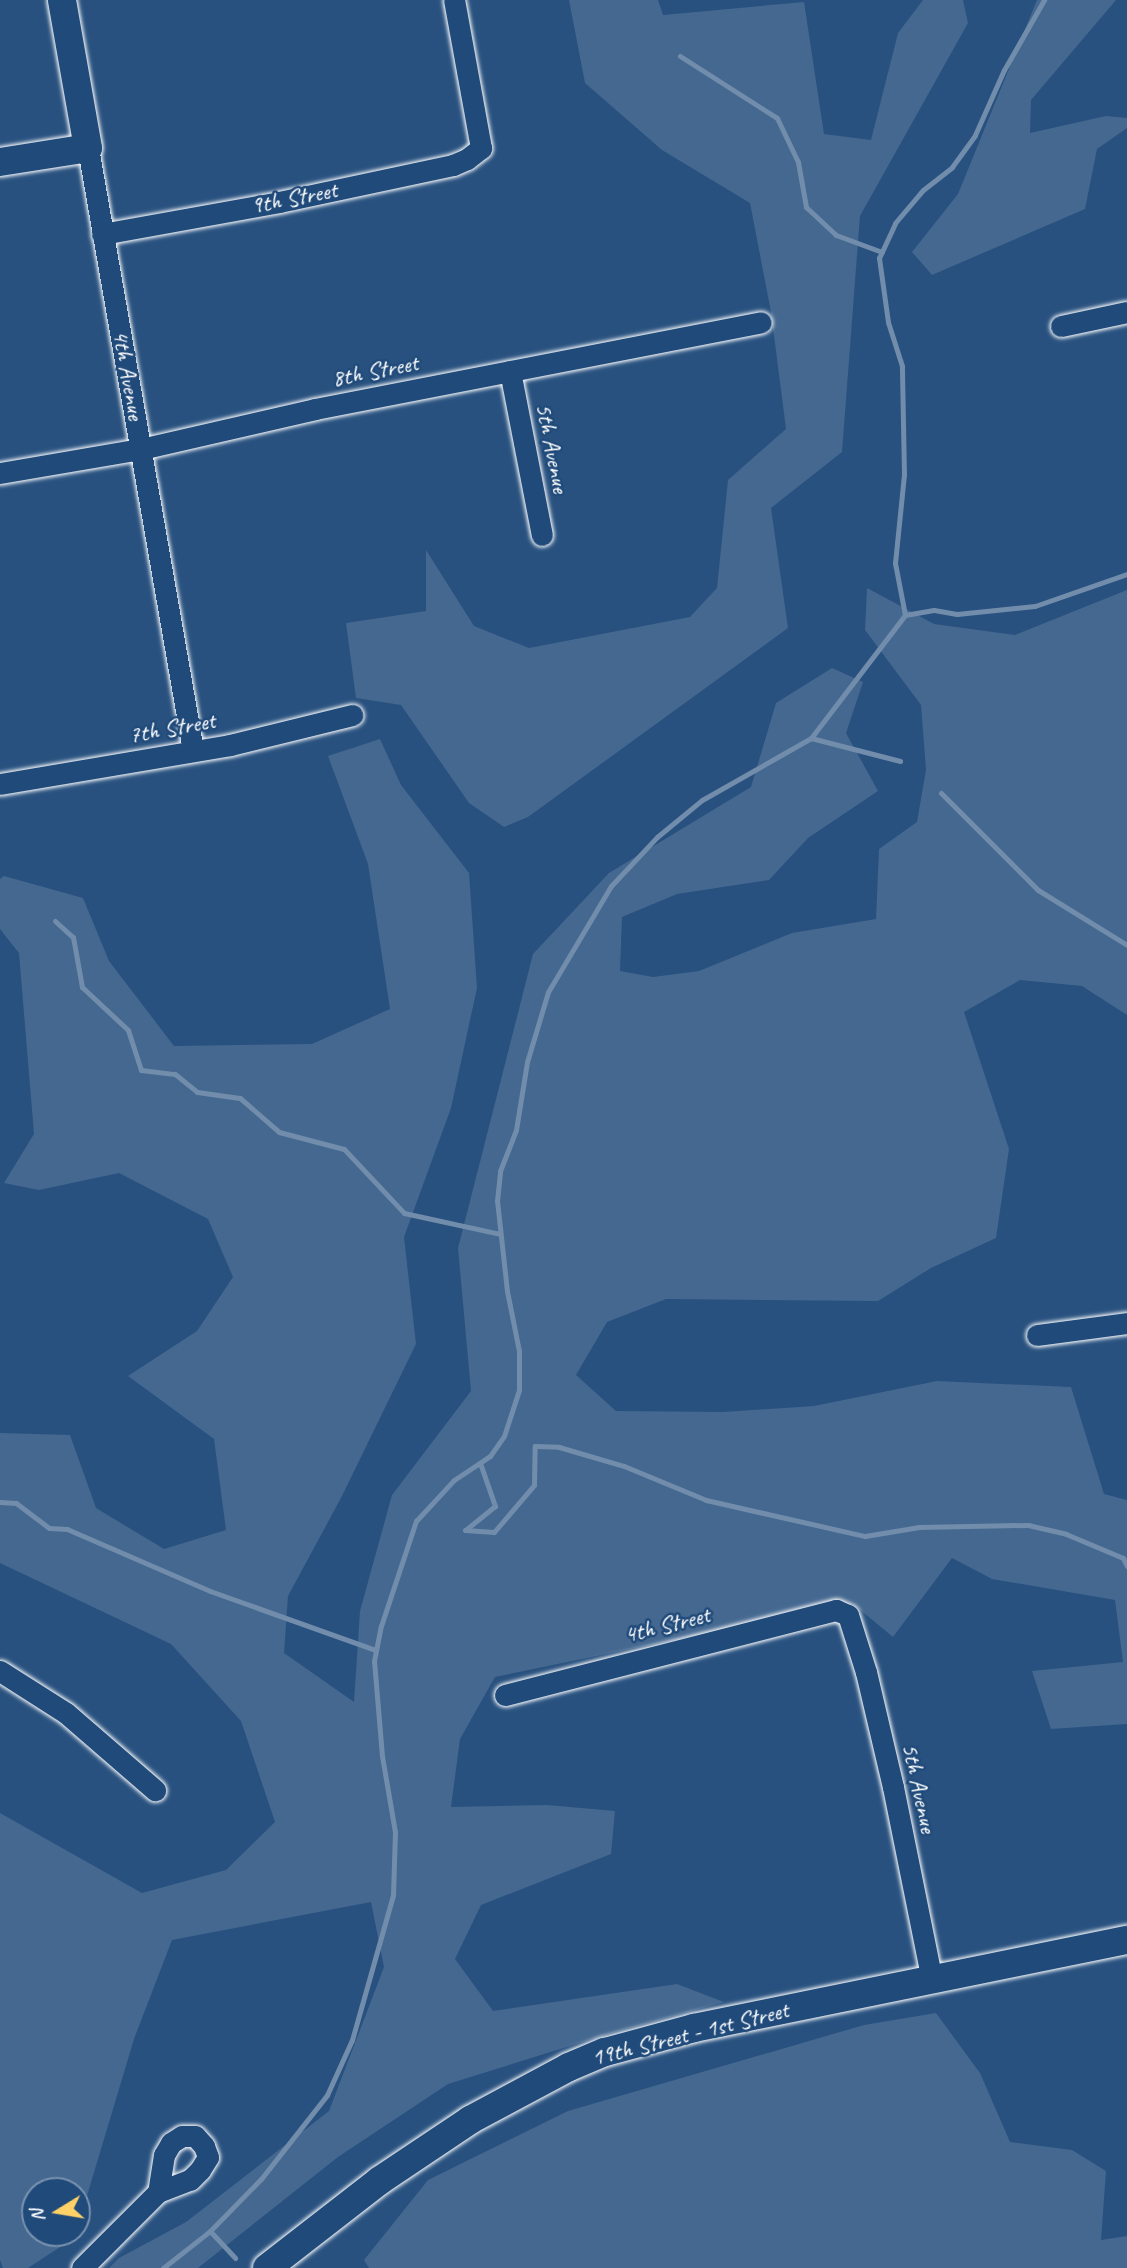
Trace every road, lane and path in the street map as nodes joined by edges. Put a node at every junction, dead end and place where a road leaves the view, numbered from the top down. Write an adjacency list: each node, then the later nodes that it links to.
1 (62, 0): 3 (main road, 4th Avenue)
2 (454, 0): 5 (street, 9th Street)
3 (88, 148): 4 (main road); 5 (street, 4th Avenue)
4 (0, 162)
5 (102, 234): 10 (street, 4th Avenue)
6 (1127, 312): 8 (street)
7 (761, 322): 9 (street, 8th Street)
8 (1060, 326)
9 (510, 371): 10 (street, 8th Street); 12 (street, 5th Avenue)
10 (141, 449): 11 (street, 8th Street); 14 (street, 4th Avenue)
11 (0, 473)
12 (542, 535)
13 (352, 715): 14 (street, 7th Street)
14 (193, 750): 15 (street, 7th Street)
15 (0, 784)
16 (1127, 1323): 17 (street)
17 (1037, 1335)
18 (843, 1612): 20 (street, 4th Street); 23 (street, 5th Avenue)
19 (0, 1671): 21 (street)
20 (505, 1695)
21 (155, 1790)
22 (1127, 1940): 23 (main road, 19th Street - 1st Street)
23 (932, 1981): 26 (main road, 19th Street - 1st Street)
24 (158, 2192): 25 (street)
25 (82, 2268)
26 (267, 2268)

